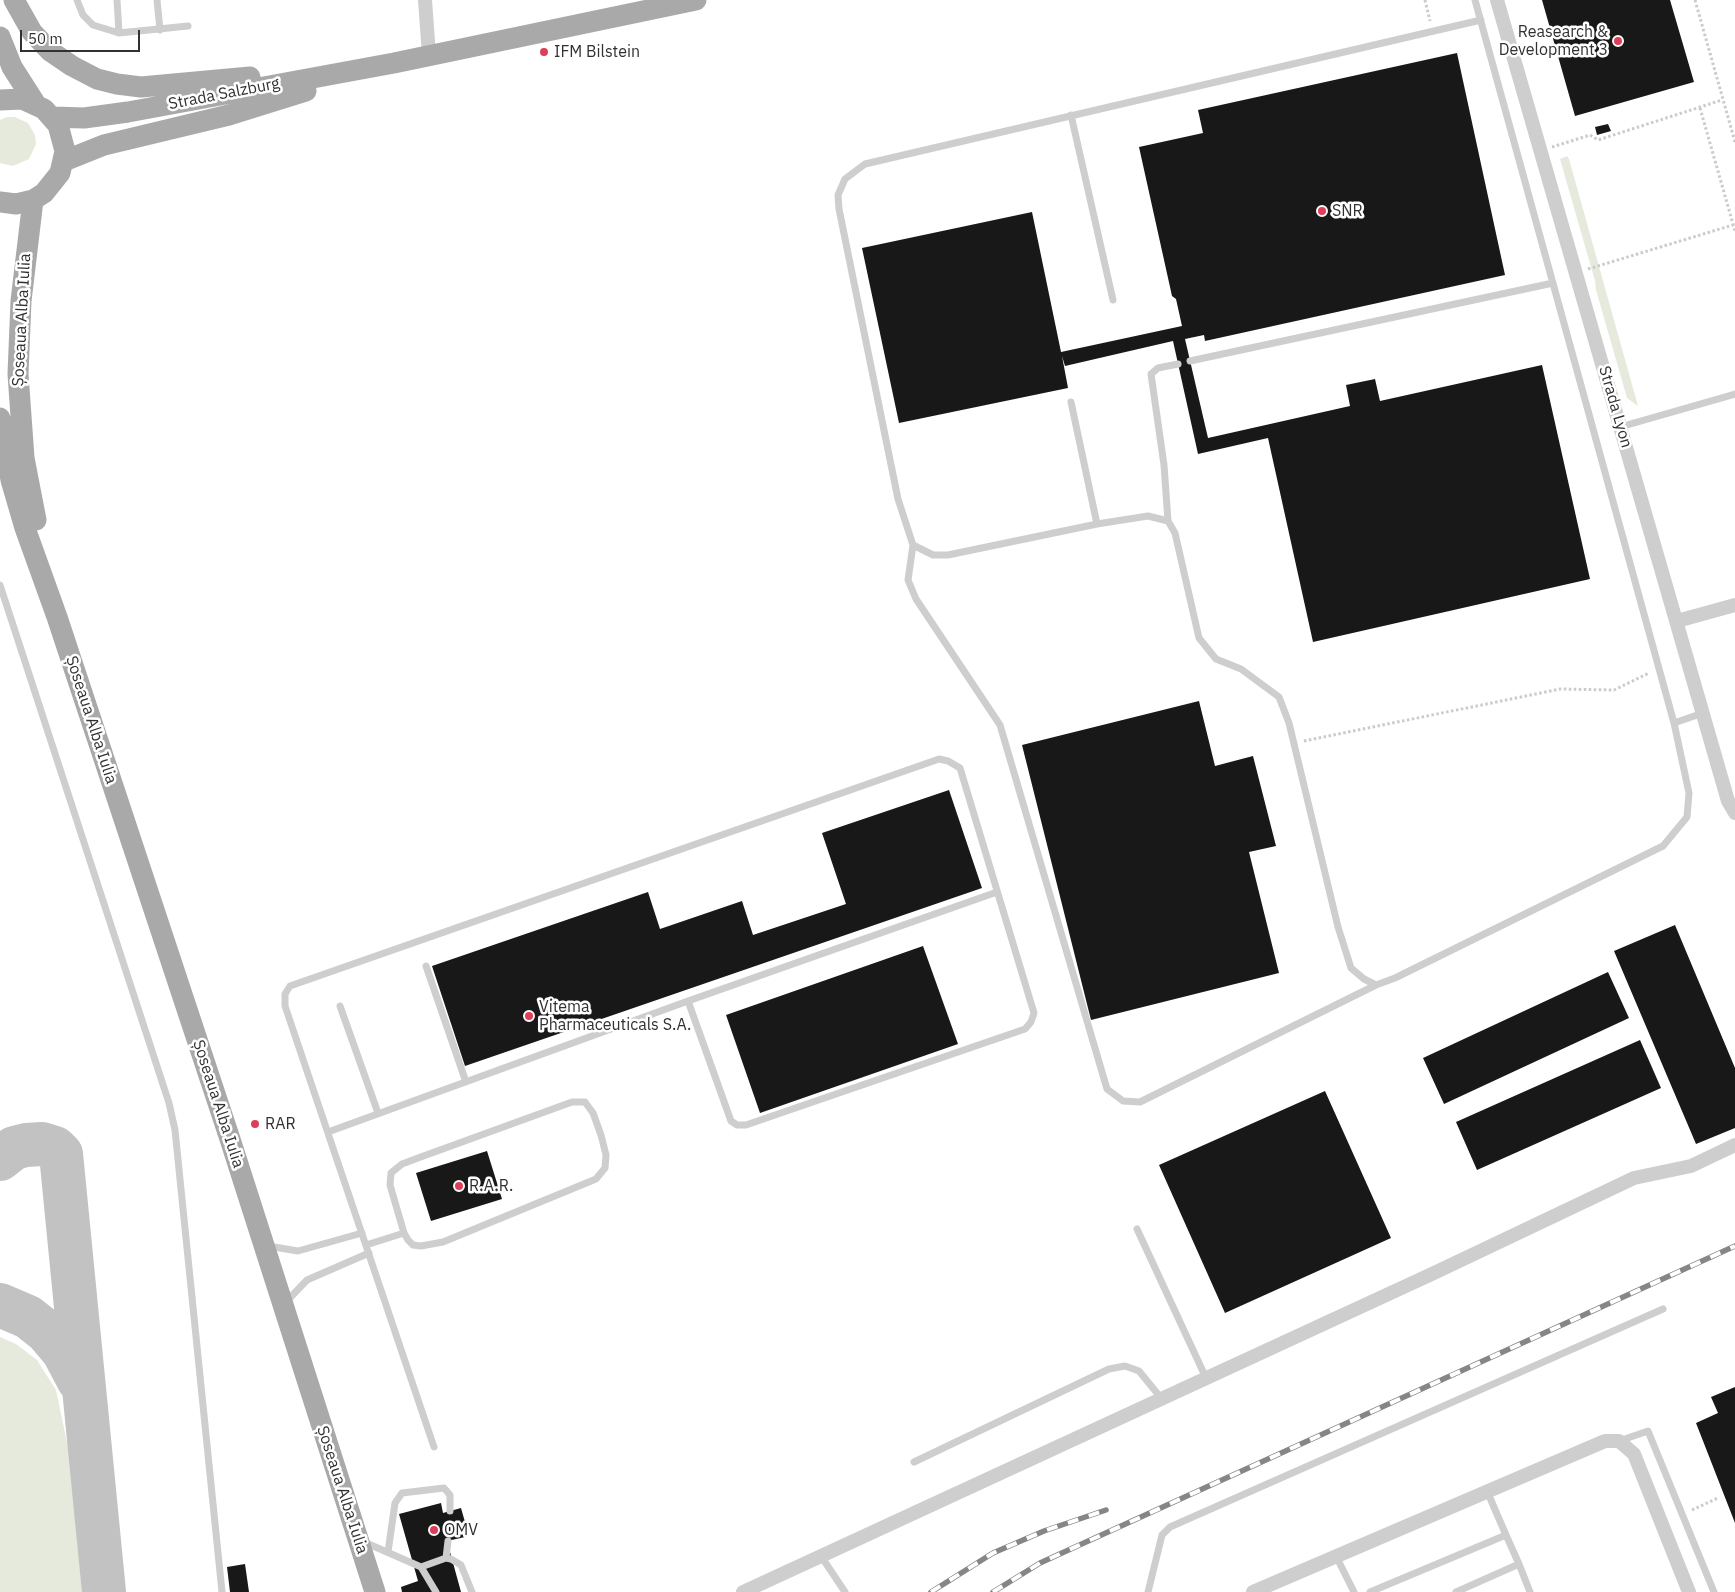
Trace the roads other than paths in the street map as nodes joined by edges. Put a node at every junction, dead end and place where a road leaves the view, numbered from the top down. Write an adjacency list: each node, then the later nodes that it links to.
1 (14, 0): 15 (main road)
2 (77, 0): 12 (lane)
3 (117, 0): 12 (lane)
4 (157, 0): 11 (lane)
5 (425, 0): 14 (street)
6 (696, 0): 14 (main road, Strada Salzburg)
7 (1475, 0): 9 (lane)
8 (1496, 0): 30 (street, Strada Lyon)
9 (1481, 20): 18 (lane); 23 (lane)
10 (188, 26): 11 (lane)
11 (160, 30): 12 (lane)
12 (119, 32)
13 (0, 37): 17 (main road)
14 (430, 54): 15 (main road, Strada Salzburg)
15 (394, 63): 19 (main road, Strada Salzburg); 20 (main road, Strada Salzburg)
16 (0, 100): 17 (main road)
17 (35, 103): 19 (main road)
18 (1071, 115): 24 (lane); 33 (lane)
19 (52, 117): 20 (main road)
20 (64, 161): 21 (main road)
21 (33, 200): 22 (main road); 36 (main road, Șoseaua Alba Iulia)
22 (0, 202)
23 (1553, 283): 25 (lane); 39 (lane)
24 (1113, 300)
25 (1190, 361)
26 (1178, 364): 31 (lane)
27 (1735, 394): 30 (lane)
28 (1071, 402): 32 (lane)
29 (0, 418): 36 (main road, Șoseaua Alba Iulia)
30 (1620, 427): 37 (street, Strada Lyon)
31 (1168, 520): 32 (lane); 43 (lane)
32 (1096, 524): 33 (lane)
33 (913, 545): 43 (lane)
34 (0, 585): 74 (lane)
35 (1735, 605): 37 (street)
36 (57, 617): 54 (main road, Șoseaua Alba Iulia)
37 (1677, 621): 38 (street, Strada Lyon)
38 (1703, 713): 39 (lane); 40 (street, Strada Lyon)
39 (1674, 723): 43 (lane)
40 (1735, 813)
41 (997, 892): 44 (lane); 44 (lane); 48 (lane)
42 (426, 966): 46 (lane)
43 (1376, 985)
44 (688, 1001): 46 (lane)
45 (340, 1006): 47 (lane)
46 (466, 1082): 47 (lane)
47 (378, 1113): 48 (lane)
48 (328, 1132): 51 (lane)
49 (1735, 1145): 58 (street)
50 (1137, 1229): 58 (lane)
51 (362, 1233): 53 (lane); 54 (lane)
52 (404, 1233): 52 (lane); 53 (lane)
53 (366, 1245): 55 (lane)
54 (264, 1246): 56 (main road, Șoseaua Alba Iulia)
55 (369, 1253): 56 (lane); 61 (lane)
56 (283, 1305): 66 (main road, Șoseaua Alba Iulia)
57 (1663, 1309): 80 (lane)
58 (1206, 1378): 59 (street)
59 (1161, 1398): 62 (lane); 70 (street)
60 (1619, 1441): 63 (street); 86 (street); 87 (lane)
61 (434, 1448)
62 (914, 1462)
63 (1487, 1491): 65 (lane); 69 (street)
64 (450, 1511): 68 (lane)
65 (1506, 1535): 72 (lane); 83 (lane)
66 (358, 1540): 68 (lane); 75 (main road, Șoseaua Alba Iulia)
67 (448, 1541): 71 (lane)
68 (388, 1552): 73 (lane)
69 (1335, 1555): 81 (street); 82 (lane)
70 (821, 1556): 78 (street); 79 (lane)
71 (446, 1558): 73 (lane); 77 (lane)
72 (1519, 1564): 84 (lane); 85 (lane)
73 (421, 1567): 76 (lane)
74 (222, 1592)
75 (375, 1592)
76 (436, 1592)
77 (472, 1592)
78 (743, 1592)
79 (845, 1592)
80 (1148, 1592)
81 (1253, 1592)
82 (1354, 1592)
83 (1370, 1592)
84 (1456, 1592)
85 (1530, 1592)
86 (1689, 1592)
87 (1714, 1592)

